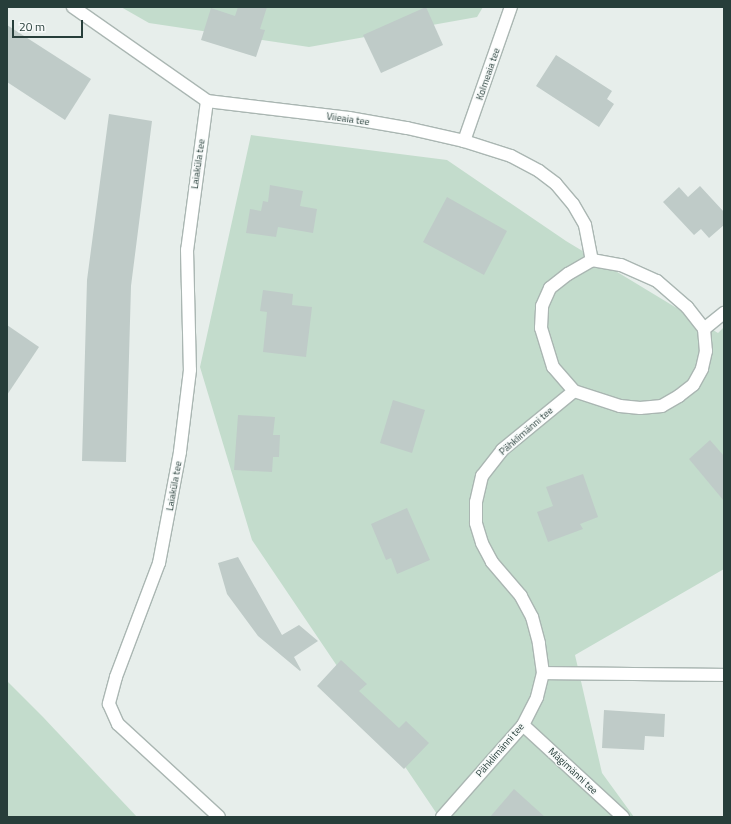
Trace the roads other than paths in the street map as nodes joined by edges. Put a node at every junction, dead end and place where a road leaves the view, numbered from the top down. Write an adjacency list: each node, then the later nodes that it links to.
1 (73, 7): 3 (street, Viieaia tee)
2 (512, 7): 4 (street, Kolmeaia tee)
3 (207, 101): 4 (street, Viieaia tee); 12 (street, Laiaküla tee)
4 (464, 141): 5 (street, Viieaia tee)
5 (592, 260): 7 (street); 8 (street)
6 (724, 313): 7 (street)
7 (704, 329): 8 (street)
8 (574, 391): 9 (street, Pähklimänni tee)
9 (543, 673): 10 (street); 11 (street, Pähklimänni tee)
10 (724, 676)
11 (524, 725): 13 (street, Pähklimänni tee); 14 (street, Mägimänni tee)
12 (219, 817)
13 (442, 817)
14 (623, 817)

